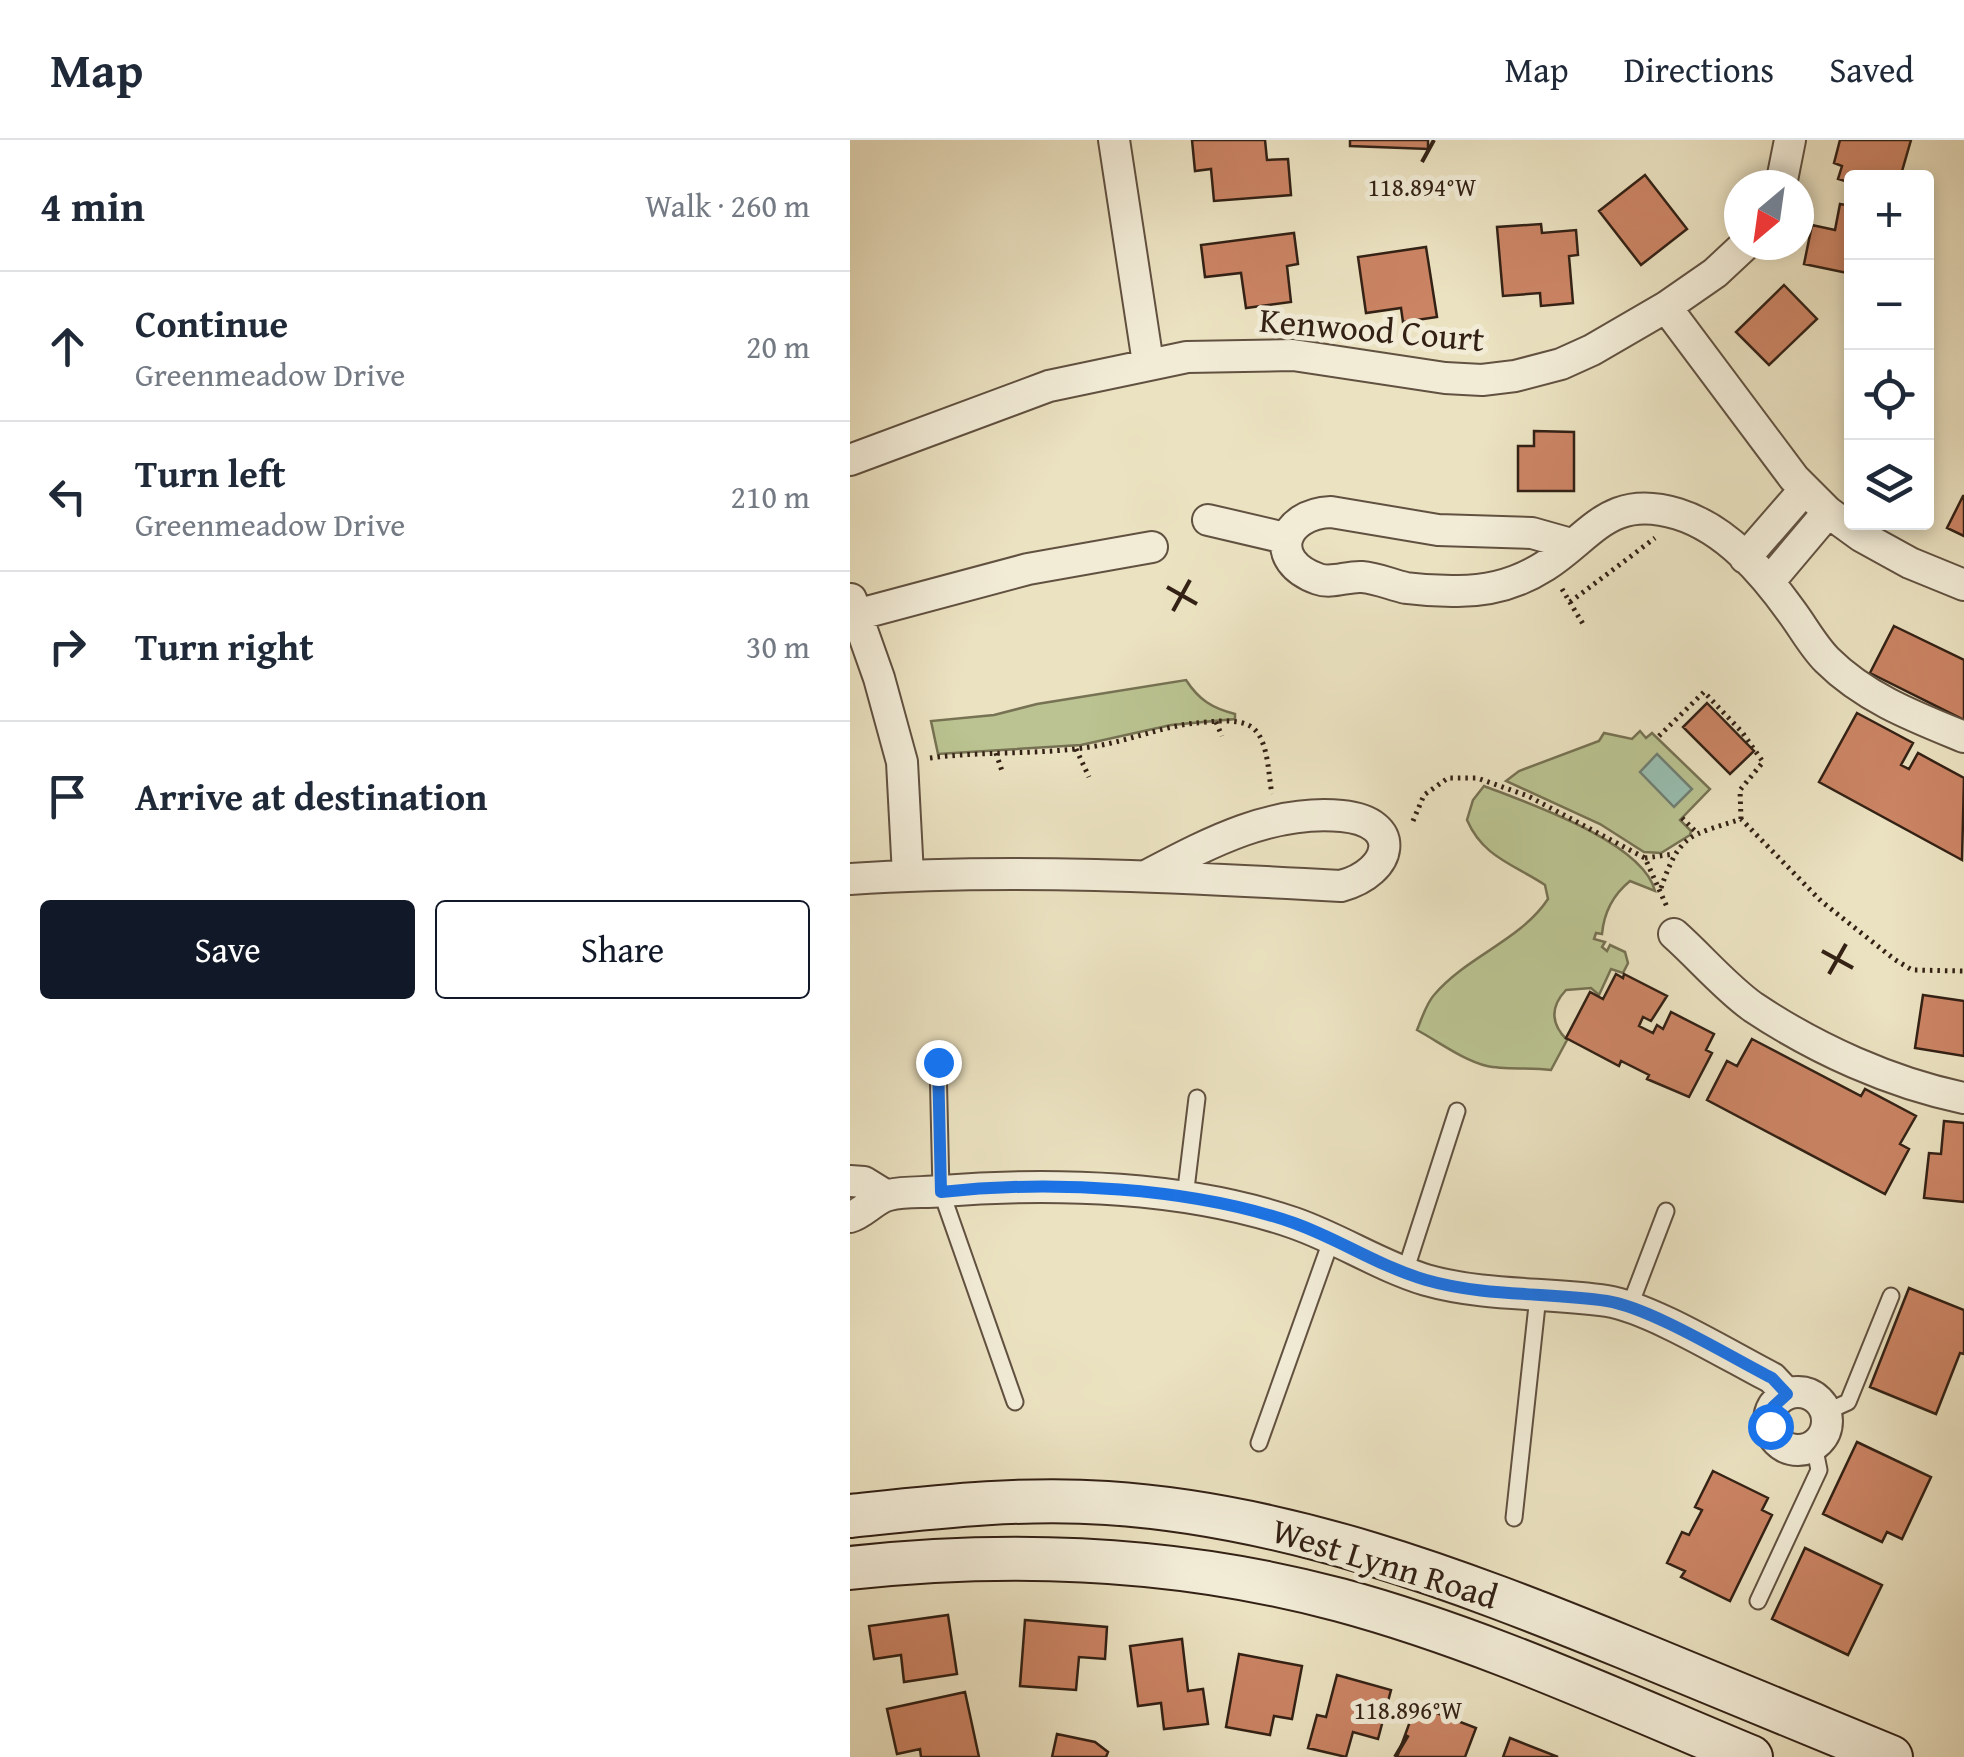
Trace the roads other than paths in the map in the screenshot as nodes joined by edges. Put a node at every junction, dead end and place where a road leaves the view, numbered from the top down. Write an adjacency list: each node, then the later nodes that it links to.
1 (1114, 140): 6 (street)
2 (1790, 140): 3 (street)
3 (1783, 170)
4 (1728, 260): 5 (street, Kenwood Court)
5 (1666, 307): 6 (street, Kenwood Court); 8 (street)
6 (1148, 363): 7 (street, Kenwood Court)
7 (850, 460)
8 (1806, 489): 9 (street); 14 (street)
9 (1828, 512): 15 (street); 16 (street)
10 (1208, 520): 11 (street)
11 (1285, 538): 12 (street); 12 (street)
12 (1571, 544): 14 (street)
13 (1152, 547): 17 (street)
14 (1745, 558): 15 (street)
15 (1769, 582): 18 (street)
16 (1964, 585)
17 (853, 606): 19 (street)
18 (1964, 737)
19 (908, 875): 20 (street); 21 (street)
20 (1146, 876): 20 (street)
21 (850, 879)
22 (1674, 934): 25 (street)
23 (938, 1062): 28 (lane)
24 (1197, 1098): 30 (lane)
25 (1964, 1098)
26 (1456, 1111): 34 (lane)
27 (850, 1181): 29 (street)
28 (941, 1192): 29 (street); 30 (street); 39 (lane)
29 (884, 1195): 32 (street)
30 (1185, 1198): 33 (street)
31 (1666, 1211): 37 (lane)
32 (850, 1217)
33 (1331, 1241): 34 (street); 41 (lane)
34 (1405, 1272): 35 (street)
35 (1538, 1296): 37 (street); 44 (lane)
36 (1891, 1296): 40 (lane)
37 (1630, 1308): 38 (street)
38 (1787, 1394): 40 (street); 42 (street)
39 (1015, 1402)
40 (1826, 1412): 42 (street)
41 (1259, 1443)
42 (1814, 1445): 46 (lane)
43 (850, 1516): 48 (main road, West Lynn Road)
44 (1514, 1518)
45 (850, 1568): 47 (main road, West Lynn Road)
46 (1758, 1601)
47 (1751, 1757)
48 (1891, 1757)

